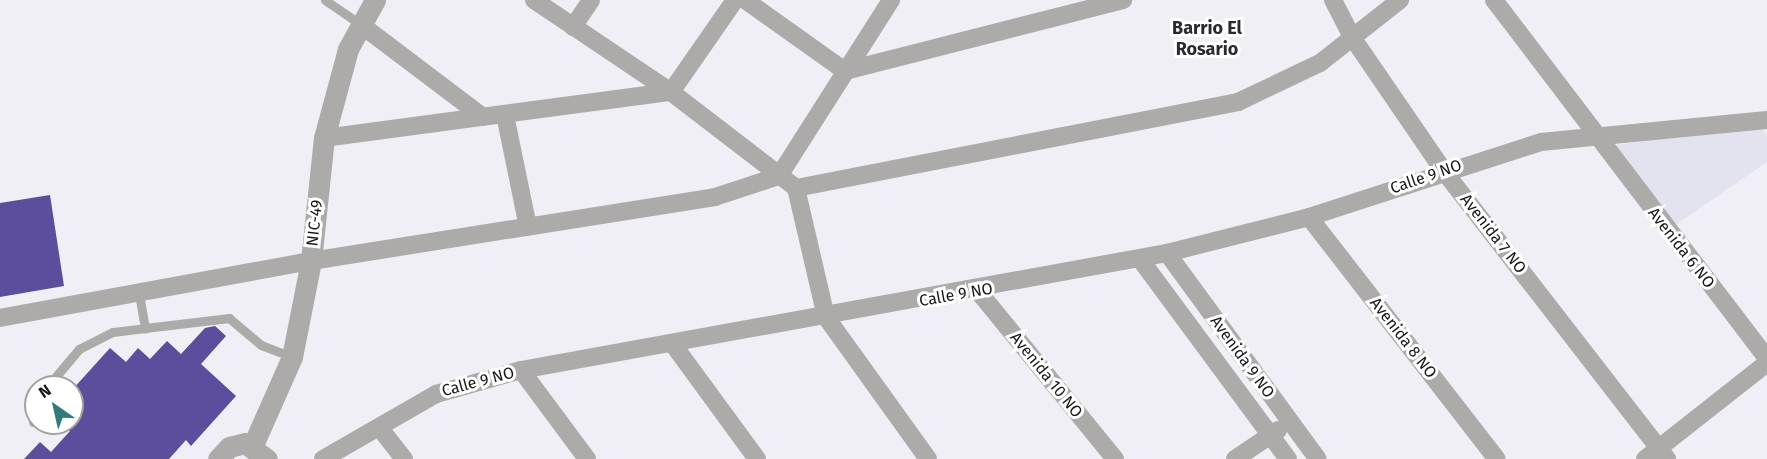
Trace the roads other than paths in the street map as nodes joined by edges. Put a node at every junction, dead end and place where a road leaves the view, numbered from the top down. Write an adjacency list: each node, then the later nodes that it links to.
1 (325, 0): 12 (lane)
2 (375, 0): 12 (street, NIC-49 / NIC-49)
3 (534, 0): 13 (street)
4 (591, 0): 13 (street)
5 (735, 0): 16 (street)
6 (745, 0): 15 (street)
7 (891, 0): 15 (street)
8 (1123, 0): 15 (street)
9 (1333, 0): 14 (street, Avenida 7 NO)
10 (1400, 0): 14 (street)
11 (1494, 0): 20 (street)
12 (360, 24): 18 (street); 21 (street, NIC-49 / NIC-49)
13 (573, 27): 16 (street)
14 (1352, 37): 22 (street, Avenida 7 NO); 24 (street)
15 (844, 72): 23 (street)
16 (671, 92): 17 (street); 23 (street)
17 (505, 116): 18 (street); 26 (street)
18 (483, 117): 21 (street)
19 (1764, 126): 20 (street, Calle 9 NO)
20 (1595, 136): 22 (street, Calle 9 NO); 37 (street, Avenida 6 NO)
21 (324, 138): 29 (street, NIC-49 / NIC-49)
22 (1443, 170): 25 (street, Calle 9 NO); 44 (street, Avenida 7 NO)
23 (779, 176): 24 (street); 26 (street)
24 (796, 188): 32 (street)
25 (1309, 218): 27 (street, Calle 9 NO); 55 (street, Avenida 8 NO)
26 (528, 226): 29 (street)
27 (1167, 254): 28 (street, Calle 9 NO); 40 (street, Avenida 9 NO)
28 (1140, 259): 30 (street, Calle 9 NO); 42 (street, Avenida 9 NO)
29 (311, 261): 31 (street); 36 (street, NIC-49 / NIC-49)
30 (978, 291): 32 (street, Calle 9 NO); 51 (street, Avenida 10 NO)
31 (139, 294): 33 (street); 34 (lane)
32 (826, 317): 35 (street, Calle 9 NO); 50 (street)
33 (0, 318)
34 (145, 328): 36 (lane); 39 (lane)
35 (675, 347): 38 (street, Calle 9 NO); 49 (street)
36 (292, 357): 43 (street, NIC-49 / NIC-49)
37 (1767, 361): 44 (street)
38 (521, 370): 41 (street, Calle 9 NO); 48 (street)
39 (56, 375)
40 (1289, 422): 42 (street); 54 (street, Avenida 9 NO)
41 (379, 427): 46 (street, Calle 9 NO); 47 (street)
42 (1270, 435): 52 (street); 53 (street, Avenida 9 NO)
43 (260, 452): 45 (street, NIC-49)
44 (1657, 455)
45 (218, 459)
46 (323, 459)
47 (404, 459)
48 (587, 459)
49 (757, 459)
50 (928, 459)
51 (1115, 459)
52 (1235, 459)
53 (1288, 459)
54 (1318, 459)
55 (1497, 459)

